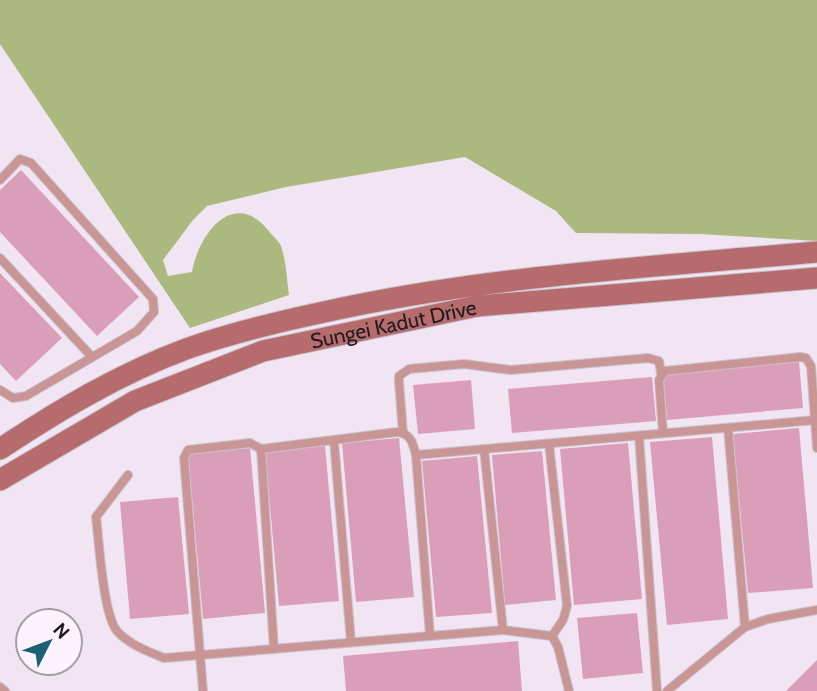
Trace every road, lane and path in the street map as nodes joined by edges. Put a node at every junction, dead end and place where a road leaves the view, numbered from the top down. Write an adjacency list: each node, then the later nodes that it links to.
1 (0, 180): 5 (lane)
2 (817, 252): 16 (main road, Sungei Kadut Drive)
3 (0, 258): 5 (lane)
4 (817, 278): 21 (main road, Sungei Kadut Drive)
5 (92, 357): 7 (lane)
6 (661, 373): 8 (lane); 10 (lane); 11 (lane)
7 (0, 390)
8 (815, 420): 9 (lane); 15 (lane)
9 (728, 428): 11 (lane); 23 (lane)
10 (403, 433): 13 (lane); 19 (lane)
11 (663, 433): 12 (lane)
12 (639, 436): 14 (lane); 34 (lane)
13 (334, 441): 17 (lane); 27 (lane)
14 (549, 444): 18 (lane); 26 (lane)
15 (817, 448)
16 (0, 449)
17 (261, 449): 28 (lane); 29 (lane)
18 (484, 449): 19 (lane); 24 (lane)
19 (416, 455): 25 (lane)
20 (128, 475): 29 (lane)
21 (0, 480)
22 (817, 610): 23 (lane)
23 (745, 627): 35 (lane)
24 (503, 630): 25 (lane); 26 (lane)
25 (430, 636): 27 (lane)
26 (552, 636): 33 (lane)
27 (351, 642): 28 (lane)
28 (274, 649): 29 (lane)
29 (201, 654): 32 (lane)
30 (0, 687): 31 (lane)
31 (5, 691)
32 (203, 691)
33 (569, 691)
34 (657, 691)
35 (667, 691)

